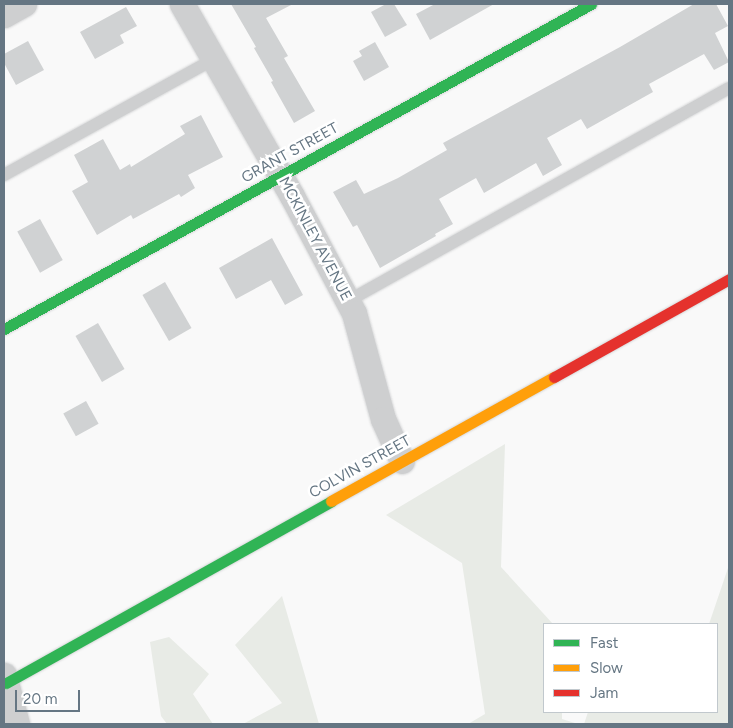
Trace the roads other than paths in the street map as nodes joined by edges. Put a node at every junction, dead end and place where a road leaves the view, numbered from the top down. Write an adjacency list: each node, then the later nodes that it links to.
1 (24, 4): 4 (street)
2 (182, 4): 5 (street, MCKINLEY AVENUE)
3 (591, 4): 8 (street, GRANT STREET)
4 (4, 15)
5 (214, 59): 7 (lane); 8 (street, MCKINLEY AVENUE)
6 (729, 88): 10 (lane)
7 (4, 175)
8 (280, 175): 10 (street, MCKINLEY AVENUE); 11 (street, GRANT STREET)
9 (729, 279): 12 (street, COLVIN STREET)
10 (348, 301): 12 (street, MCKINLEY AVENUE)
11 (4, 329)
12 (402, 461): 13 (street, COLVIN STREET)
13 (5, 679): 14 (street)
14 (17, 724)

